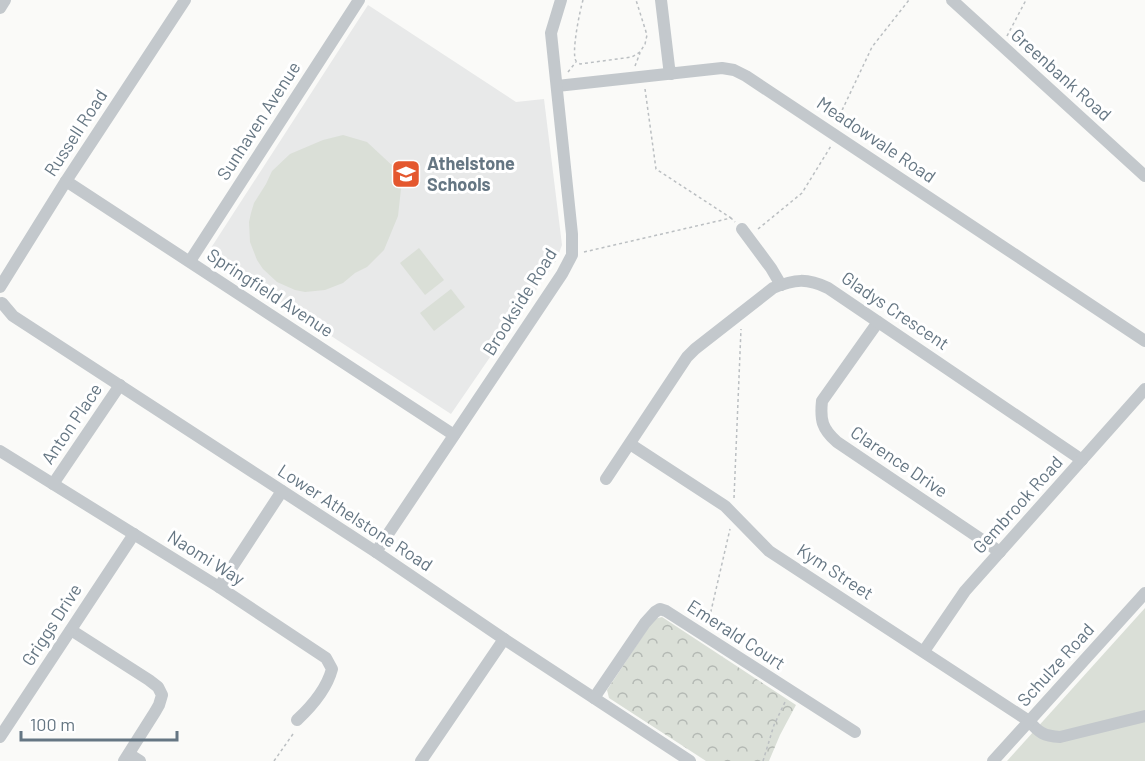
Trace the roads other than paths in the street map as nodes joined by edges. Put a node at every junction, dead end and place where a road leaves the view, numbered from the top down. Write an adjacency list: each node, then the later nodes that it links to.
1 (5, 0): 7 (street)
2 (185, 0): 11 (street, Russell Road)
3 (359, 0): 13 (street, Sunhaven Avenue)
4 (561, 0): 9 (street, Brookside Road)
5 (661, 0): 8 (street)
6 (952, 0): 10 (street, Greenbank Road)
7 (0, 8)
8 (671, 74): 9 (street, Meadowvale Road); 18 (street, Meadowvale Road)
9 (557, 86): 21 (street, Brookside Road)
10 (1145, 176)
11 (66, 181): 13 (street, Springfield Avenue); 15 (street, Russell Road)
12 (745, 233): 14 (street)
13 (190, 261): 21 (street, Springfield Avenue)
14 (781, 285): 17 (street, Gladys Crescent); 22 (street, Gladys Crescent)
15 (0, 288): 16 (street)
16 (1, 304): 19 (street, Lower Athelstone Road)
17 (878, 322): 24 (street, Gladys Crescent); 30 (street, Clarence Drive)
18 (1145, 341)
19 (120, 385): 26 (street, Anton Place); 27 (street, Lower Athelstone Road)
20 (1145, 389): 24 (street, Gembrook Road)
21 (454, 435): 29 (street, Brookside Road)
22 (630, 444): 25 (street, Gladys Crescent); 35 (street, Kym Street)
23 (0, 452): 26 (street, Naomi Way)
24 (1082, 460): 30 (street, Gembrook Road)
25 (606, 479)
26 (53, 484): 28 (street, Naomi Way)
27 (282, 491): 29 (street, Lower Athelstone Road); 31 (street)
28 (134, 534): 31 (street, Naomi Way); 33 (street, Griggs Drive)
29 (376, 552): 34 (street, Lower Athelstone Road)
30 (1000, 552): 35 (street, Gembrook Road)
31 (219, 587): 39 (street, Naomi Way)
32 (1143, 600): 40 (street, Schulze Road)
33 (71, 630): 38 (street, Griggs Drive); 43 (street)
34 (504, 639): 36 (street, Lower Athelstone Road); 45 (street)
35 (924, 651): 40 (street, Kym Street)
36 (594, 698): 41 (street, Emerald Court); 46 (street, Lower Athelstone Road)
37 (1145, 716): 40 (street, Kym Street)
38 (5, 720): 42 (street, Griggs Drive)
39 (297, 720)
40 (1029, 721): 47 (street, Schulze Road)
41 (855, 732)
42 (0, 737)
43 (126, 757): 44 (street)
44 (140, 761)
45 (421, 761)
46 (690, 761)
47 (993, 761)

